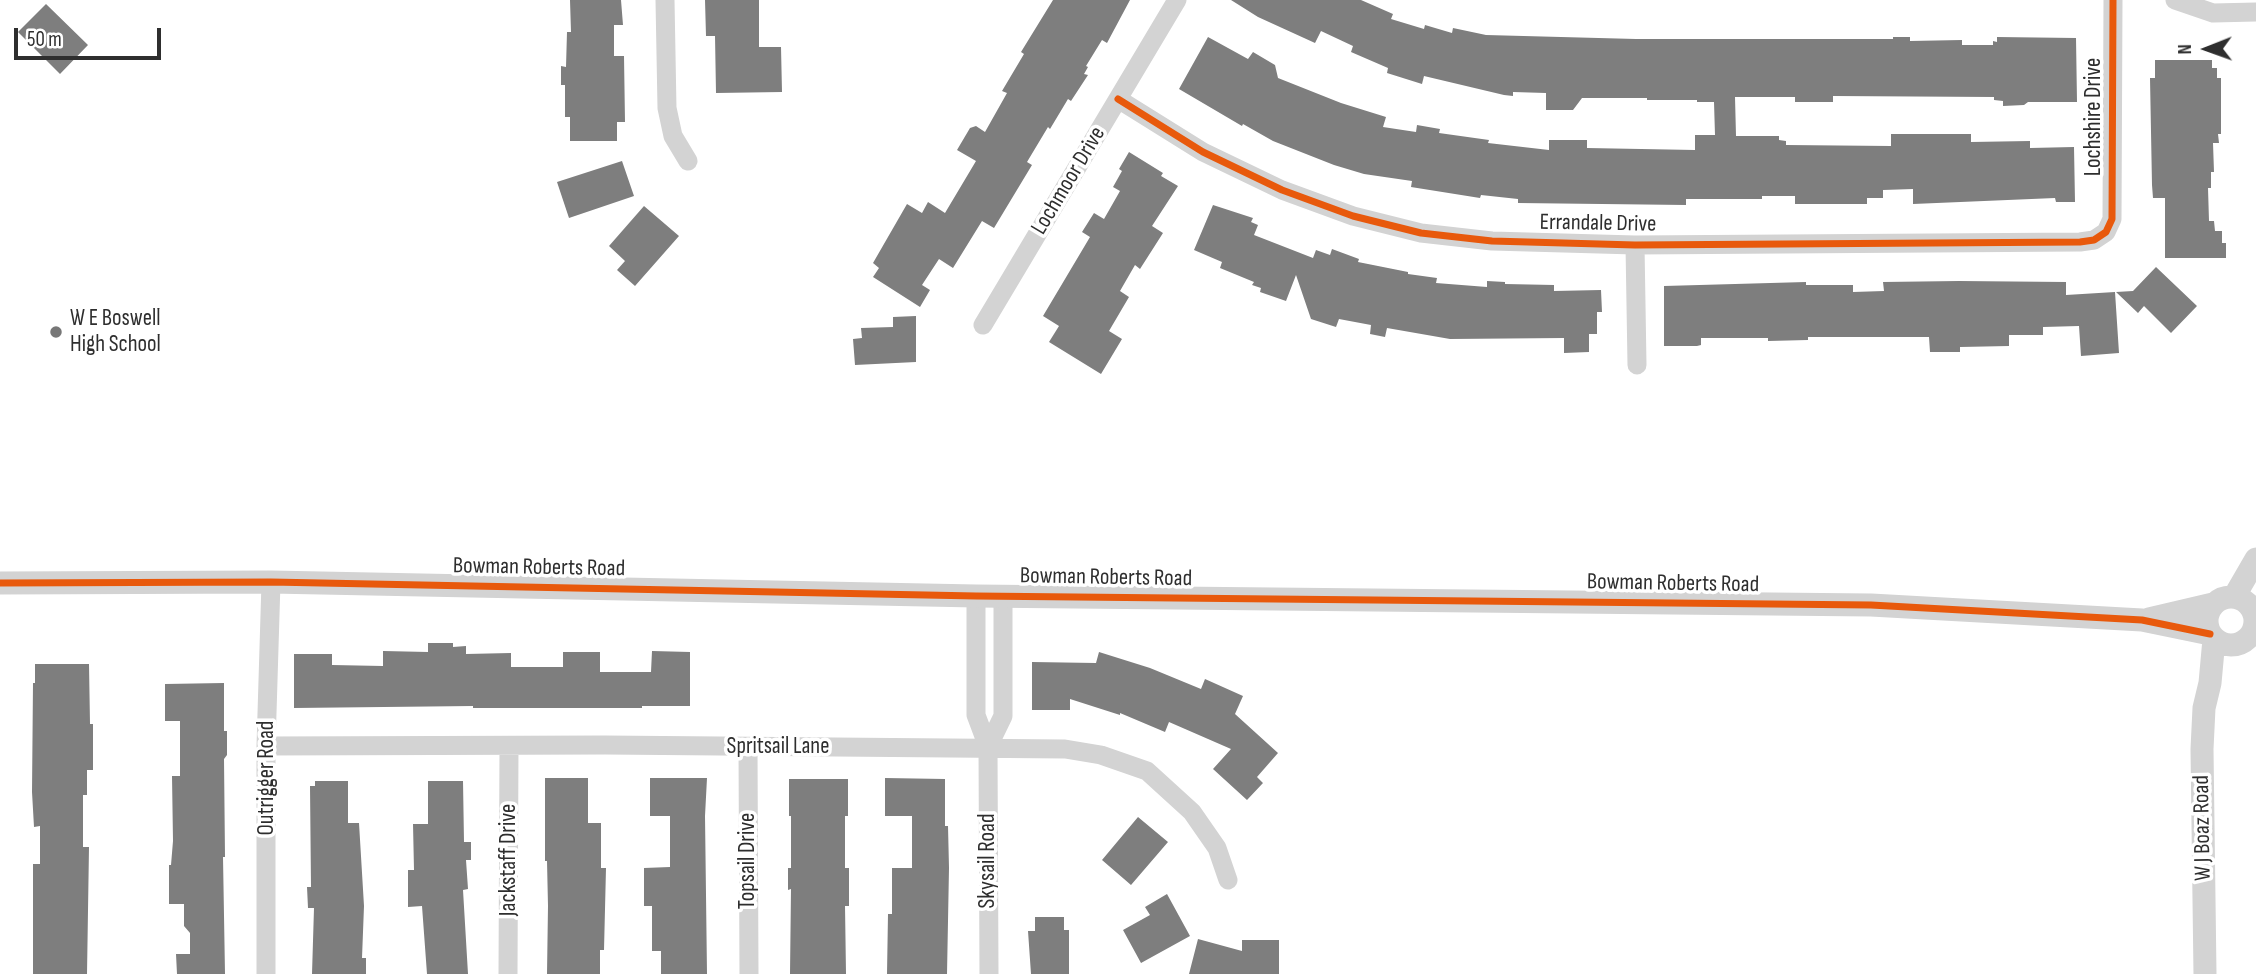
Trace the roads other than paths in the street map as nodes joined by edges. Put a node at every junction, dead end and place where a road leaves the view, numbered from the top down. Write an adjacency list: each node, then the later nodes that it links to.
1 (664, 0): 7 (street)
2 (1177, 0): 6 (street, Lochmoor Drive)
3 (2113, 0): 8 (street, Lochshire Drive)
4 (2175, 0): 5 (street)
5 (2256, 12)
6 (1118, 99): 9 (street, Errandale Drive); 10 (street, Lochmoor Drive)
7 (688, 161)
8 (2106, 232): 9 (street, Errandale Drive)
9 (1635, 245): 11 (street)
10 (983, 325)
11 (1637, 365)
12 (2256, 559): 17 (street, W J Boaz Road)
13 (271, 582): 14 (street, Bowman Roberts Road); 15 (street, Bowman Roberts Road); 18 (street, Outrigger Road)
14 (0, 583)
15 (976, 596): 16 (street, Bowman Roberts Road); 21 (street, Skysail Road)
16 (1003, 596): 17 (street, Bowman Roberts Road); 21 (street, Skysail Road)
17 (2239, 620): 27 (street, W J Boaz Road)
18 (266, 746): 19 (street, Spritsail Lane); 23 (street, Outrigger Road)
19 (509, 746): 20 (street, Spritsail Lane); 24 (street, Jackstaff Drive)
20 (748, 747): 21 (street, Spritsail Lane); 25 (street, Topsail Drive)
21 (988, 747): 22 (street, Spritsail Lane); 26 (street, Skysail Road)
22 (1228, 880)
23 (266, 974)
24 (508, 974)
25 (749, 974)
26 (989, 974)
27 (2205, 974)

